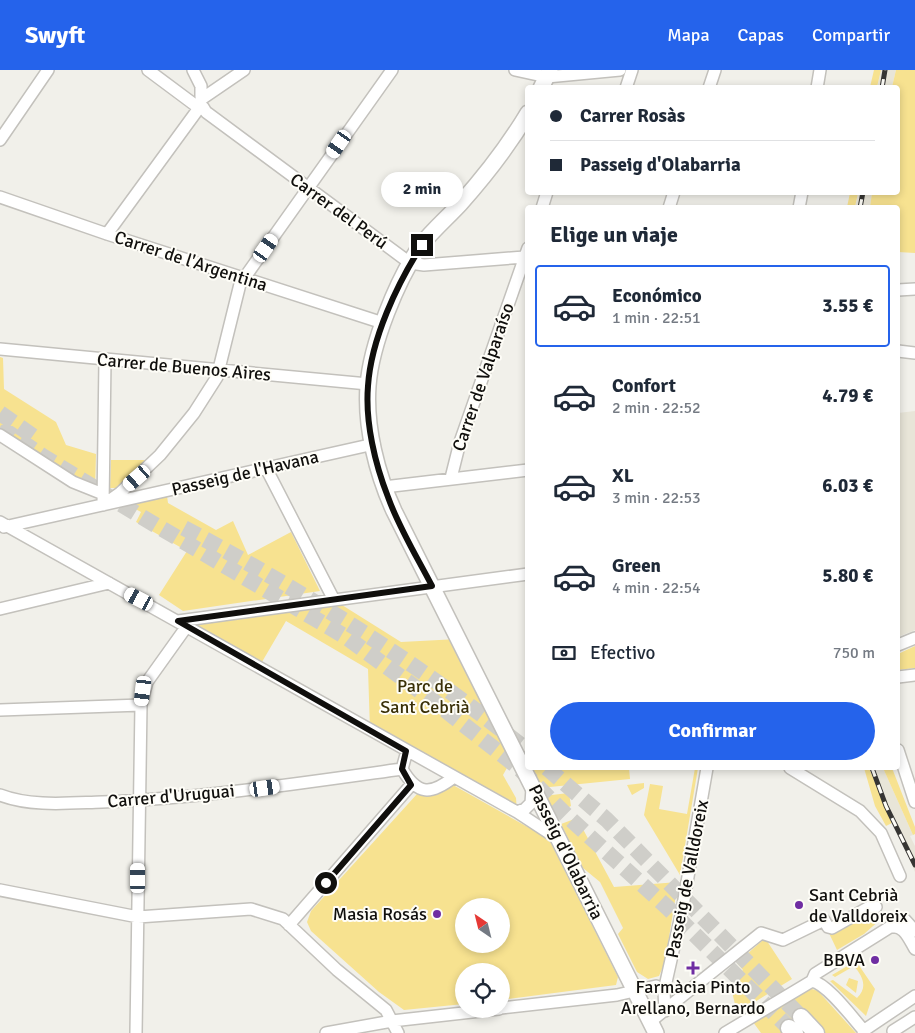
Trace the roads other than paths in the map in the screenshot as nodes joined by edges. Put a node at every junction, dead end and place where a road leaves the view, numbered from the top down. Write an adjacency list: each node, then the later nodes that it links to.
1 (48, 70): 17 (street)
2 (148, 70): 15 (street, Carrer del Perú)
3 (193, 70): 15 (street)
4 (244, 70): 15 (street)
5 (392, 70): 18 (street)
6 (515, 70): 11 (street)
7 (620, 70): 11 (street)
8 (632, 70): 12 (street)
9 (715, 70): 13 (street)
10 (820, 70): 14 (street)
11 (542, 76)
12 (627, 85)
13 (710, 85)
14 (818, 85)
15 (200, 102): 18 (street, Carrer del Perú); 20 (street)
16 (525, 120): 23 (main road, Passeig d'Olabarria)
17 (0, 140)
18 (308, 188): 23 (street, Carrer del Perú); 24 (street)
19 (0, 197): 20 (street, Carrer de l'Argentina)
20 (107, 234): 24 (street, Carrer de l'Argentina)
21 (525, 252): 23 (street)
22 (525, 255): 38 (street, Carrer de Valparaíso)
23 (410, 263): 27 (main road, Passeig d'Olabarria)
24 (245, 278): 27 (street, Carrer de l'Argentina); 32 (street)
25 (915, 289): 26 (street)
26 (900, 290)
27 (383, 323): 33 (main road, Passeig d'Olabarria)
28 (0, 349): 31 (street, Carrer de Buenos Aires)
29 (900, 351): 30 (street)
30 (915, 352)
31 (105, 360): 32 (street, Carrer de Buenos Aires); 40 (street)
32 (219, 370): 33 (street, Carrer de Buenos Aires); 40 (street)
33 (368, 384): 35 (main road, Passeig d'Olabarria)
34 (0, 435): 40 (street)
35 (374, 444): 36 (street, Passeig de l'Havana); 39 (main road, Passeig d'Olabarria)
36 (266, 468): 40 (street, Passeig de l'Havana); 45 (street)
37 (525, 470): 38 (street)
38 (451, 478): 39 (street)
39 (384, 486): 44 (main road, Passeig d'Olabarria)
40 (103, 500): 41 (street, Passeig de l'Havana)
41 (2, 525): 43 (street)
42 (525, 574): 44 (street)
43 (110, 583): 46 (street); 47 (street)
44 (432, 586): 45 (street); 55 (main road, Passeig d'Olabarria)
45 (334, 600): 47 (street)
46 (0, 609)
47 (183, 624): 52 (street); 54 (street)
48 (915, 638): 49 (street)
49 (900, 644)
50 (915, 675): 51 (street)
51 (900, 677)
52 (141, 705): 53 (street); 65 (street)
53 (0, 710)
54 (406, 751): 57 (street); 62 (street)
55 (522, 751)
56 (900, 756): 66 (street)
57 (402, 769): 63 (street); 65 (street, Carrer d'Uruguai)
58 (527, 770): 61 (main road, Passeig d'Olabarria)
59 (707, 770): 80 (street, Passeig de Valldoreix)
60 (793, 770): 70 (street)
61 (529, 776): 67 (street); 68 (main road, Passeig d'Olabarria)
62 (454, 777): 63 (street); 67 (street)
63 (411, 785): 74 (street)
64 (0, 796): 65 (street, Carrer d'Uruguai)
65 (139, 800): 73 (street)
66 (914, 800)
67 (517, 812): 68 (street); 69 (street)
68 (549, 816): 69 (main road, Passeig d'Olabarria)
69 (562, 841): 79 (main road, Passeig d'Olabarria)
70 (900, 876)
71 (0, 890): 73 (street)
72 (876, 907): 83 (street)
73 (138, 917): 74 (street); 92 (street)
74 (289, 925): 87 (street)
75 (892, 926): 76 (street); 77 (street); 78 (street)
76 (915, 931)
77 (915, 949)
78 (812, 981): 90 (street); 95 (street)
79 (636, 991): 80 (street); 82 (street); 89 (main road, Passeig d'Olabarria)
80 (664, 991): 83 (street, Passeig de Valldoreix)
81 (915, 996): 86 (street)
82 (510, 1008)
83 (665, 1011): 89 (street)
84 (455, 1014): 87 (street)
85 (915, 1017): 91 (street)
86 (882, 1018): 90 (street); 91 (street)
87 (392, 1021): 93 (street); 94 (street)
88 (795, 1026): 96 (highway)
89 (654, 1027)
90 (865, 1032)
91 (893, 1032)
92 (136, 1033)
93 (326, 1033)
94 (398, 1033)
95 (725, 1033)
96 (816, 1033)

